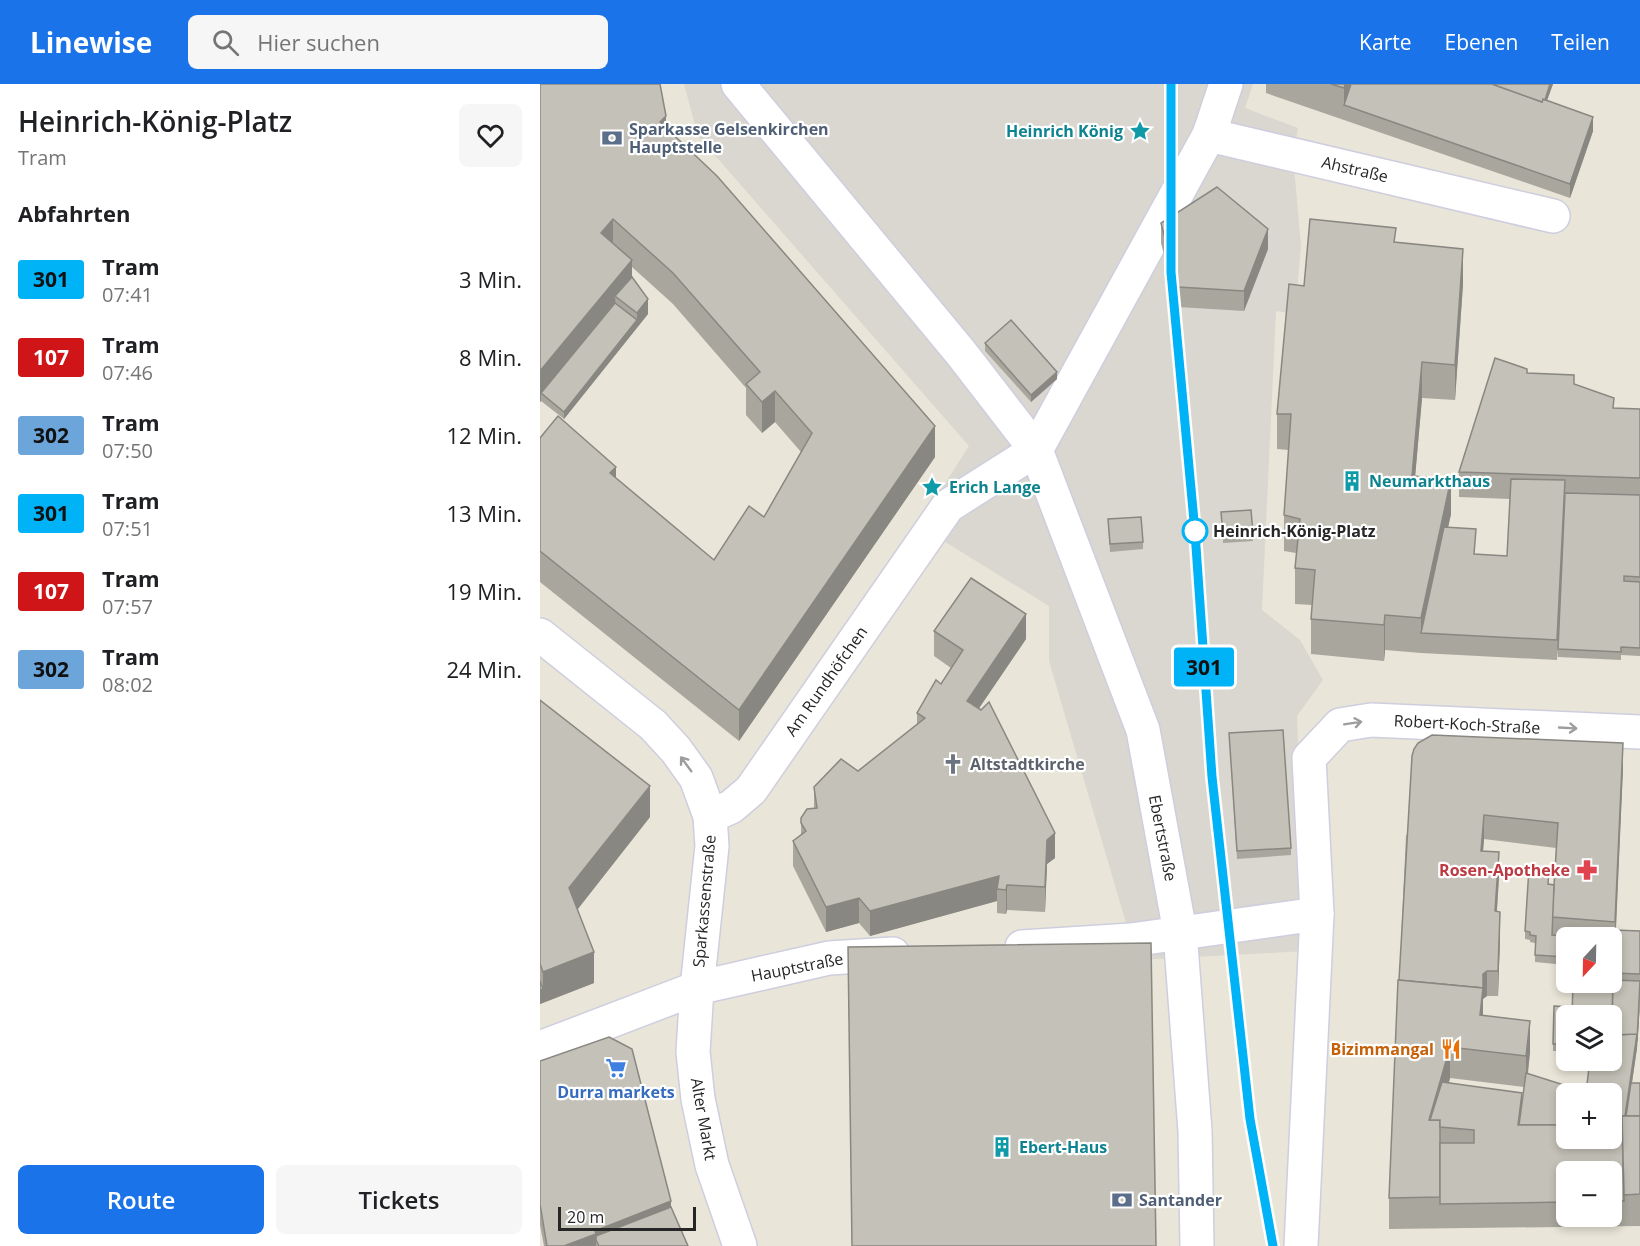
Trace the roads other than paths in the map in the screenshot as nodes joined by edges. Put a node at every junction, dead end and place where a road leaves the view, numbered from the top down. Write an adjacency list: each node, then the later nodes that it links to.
1 (738, 84): 5 (street, Ebertstraße)
2 (1226, 84): 3 (street)
3 (1209, 135): 4 (street, Ahstraße); 5 (street)
4 (1552, 216)
5 (1036, 450): 8 (street, Am Rundhöfchen); 10 (street, Ebertstraße)
6 (540, 635): 8 (street, Sparkassenstraße, one-way to 6)
7 (1640, 732): 9 (street, Robert-Koch-Straße, one-way to 7)
8 (710, 816): 13 (street, Sparkassenstraße)
9 (1317, 914): 10 (street); 17 (street)
10 (1180, 932): 11 (street); 16 (street, Ebertstraße)
11 (991, 949)
12 (922, 953): 13 (street, Hauptstraße)
13 (697, 988): 14 (street, Hauptstraße); 15 (street, Alter Markt)
14 (540, 1048)
15 (740, 1246)
16 (1197, 1246)
17 (1300, 1246)

